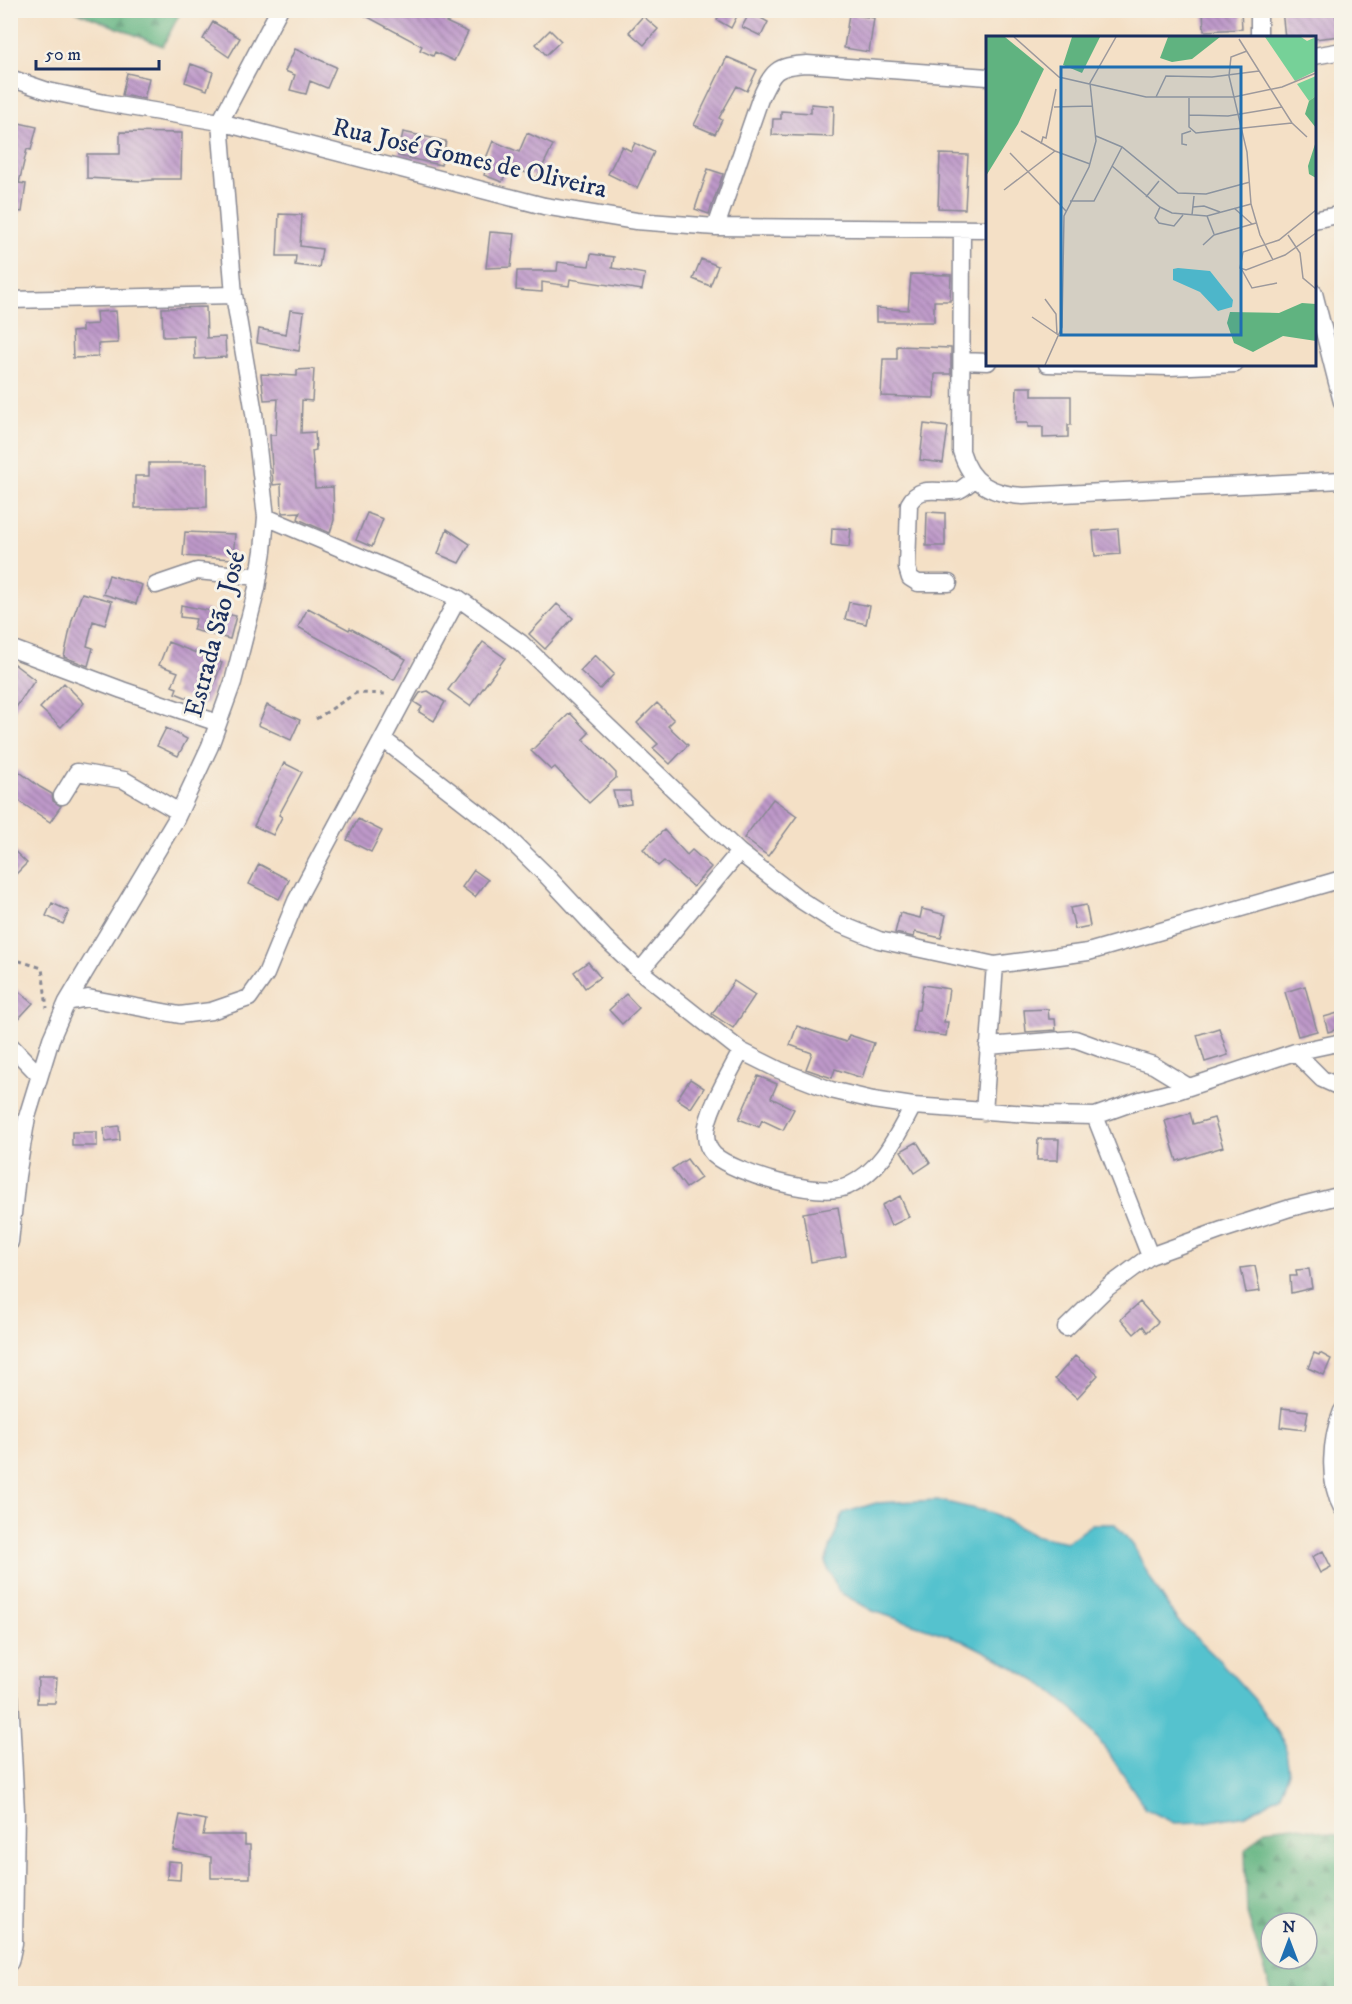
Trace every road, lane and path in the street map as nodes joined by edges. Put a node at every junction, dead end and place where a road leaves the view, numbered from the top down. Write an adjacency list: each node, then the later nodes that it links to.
1 (279, 10): 8 (street)
2 (1259, 10): 3 (street)
3 (1259, 36)
4 (1341, 51): 5 (street)
5 (1316, 56)
6 (986, 77): 11 (street)
7 (10, 78): 8 (street, Rua José Gomes de Oliveira)
8 (220, 122): 11 (street, Rua José Gomes de Oliveira); 14 (street, Estrada São José)
9 (1341, 214): 10 (street)
10 (1316, 220)
11 (716, 227): 12 (street, Rua José Gomes de Oliveira)
12 (962, 230): 13 (street, Rua José Gomes de Oliveira); 18 (street)
13 (986, 230)
14 (234, 295): 15 (street); 25 (street, Estrada São José)
15 (10, 300)
16 (1316, 301): 17 (street)
17 (1329, 353): 22 (street)
18 (962, 361): 19 (street); 23 (street)
19 (986, 362)
20 (1128, 366): 21 (street)
21 (1191, 366)
22 (1341, 402)
23 (975, 479): 24 (street); 28 (street)
24 (1341, 480)
25 (266, 517): 27 (street, Estrada São José); 31 (street)
26 (10, 562): 30 (path)
27 (259, 577): 29 (street); 35 (street, Estrada São José)
28 (949, 584)
29 (156, 585)
30 (10, 586)
31 (458, 598): 33 (street); 39 (street)
32 (10, 648): 35 (street)
33 (404, 698): 34 (path); 36 (street)
34 (316, 718)
35 (218, 723): 38 (street, Estrada São José)
36 (383, 739): 43 (street); 44 (street)
37 (62, 796): 38 (street)
38 (179, 812): 44 (street, Estrada São José)
39 (740, 852): 42 (street); 43 (street)
40 (1341, 879): 42 (street)
41 (10, 958): 45 (path)
42 (995, 965): 48 (street)
43 (640, 971): 49 (street)
44 (67, 1002): 51 (street, Estrada São José)
45 (47, 1008)
46 (1341, 1042): 50 (street)
47 (10, 1045): 51 (street)
48 (988, 1046): 52 (street); 55 (street)
49 (741, 1051): 54 (street); 54 (street)
50 (1295, 1052): 52 (street); 53 (street)
51 (39, 1075): 58 (street, Estrada São José)
52 (1189, 1087): 56 (street)
53 (1341, 1088)
54 (913, 1106): 55 (street)
55 (984, 1112): 56 (street)
56 (1095, 1116): 59 (street)
57 (1341, 1195): 59 (street)
58 (10, 1242)
59 (1150, 1256): 60 (street)
60 (1066, 1328)
61 (1341, 1411): 62 (street)
62 (1341, 1508)
63 (10, 1696): 64 (street)
64 (10, 1962)

